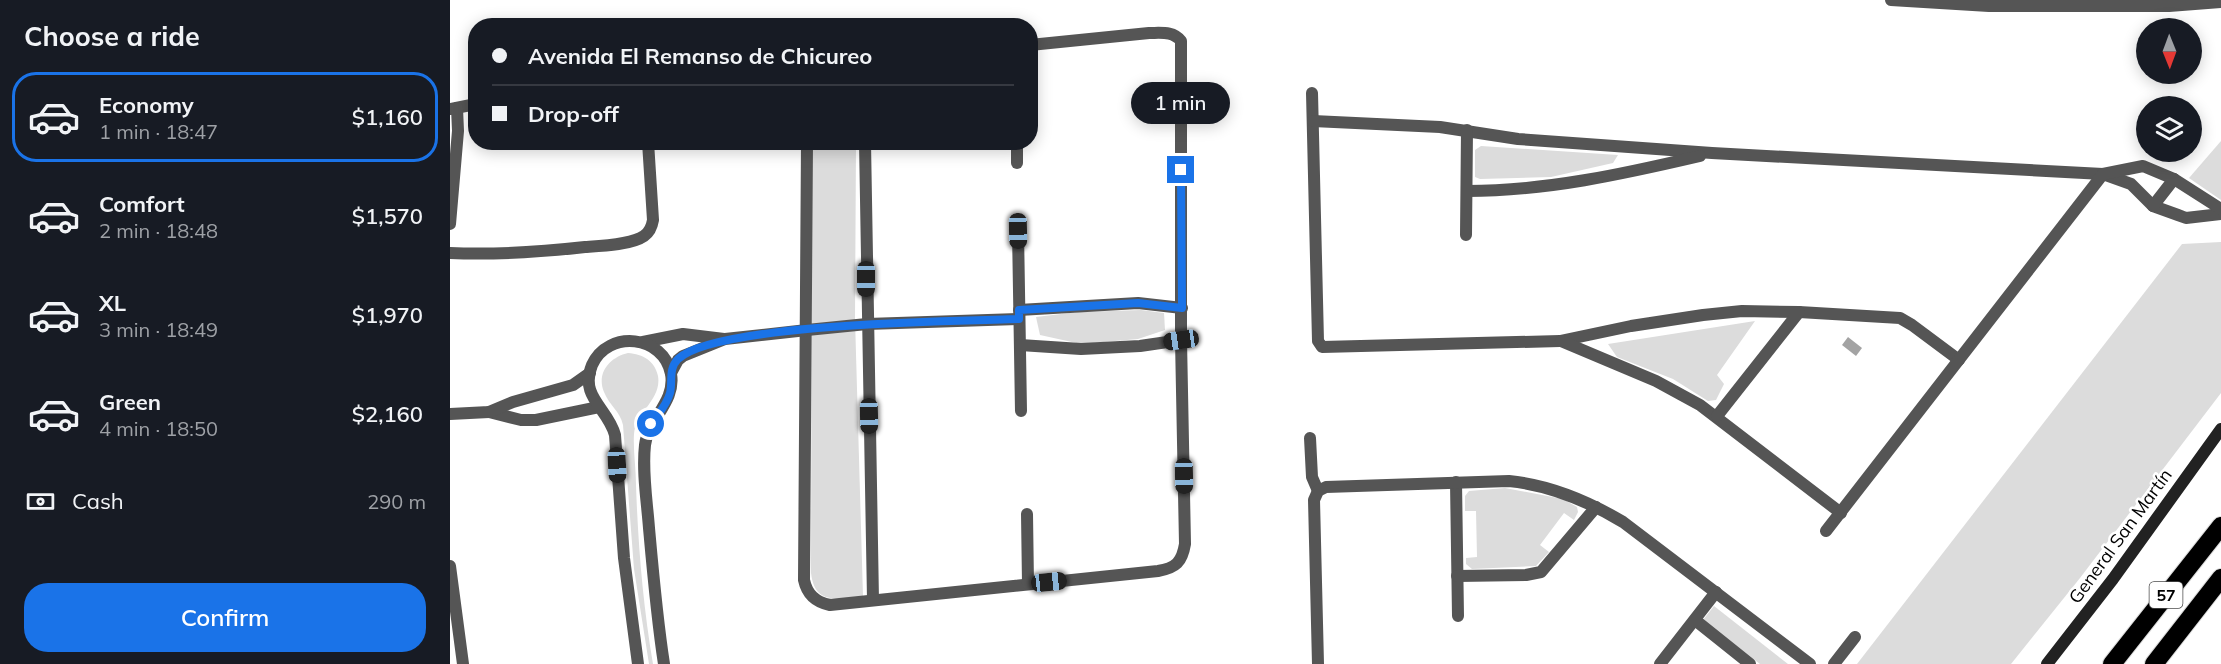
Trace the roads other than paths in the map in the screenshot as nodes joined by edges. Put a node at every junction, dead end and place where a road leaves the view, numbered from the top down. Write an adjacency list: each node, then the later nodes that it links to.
1 (1892, 0): 3 (street)
2 (2221, 2): 4 (street)
3 (1989, 3): 4 (street)
4 (2169, 3)
5 (1038, 44): 26 (street)
6 (1312, 93): 8 (street)
7 (454, 109): 22 (street)
8 (1313, 121): 9 (street); 33 (street)
9 (1467, 130): 14 (street); 18 (street)
10 (649, 150): 25 (street)
11 (807, 150): 30 (street)
12 (865, 150): 29 (street)
13 (1017, 150): 15 (street)
14 (1712, 153): 16 (street); 18 (street)
15 (1017, 163)
16 (2103, 174): 17 (street); 19 (street); 36 (street)
17 (2174, 179): 19 (street); 20 (street)
18 (1467, 191): 24 (street)
19 (2153, 206): 21 (street)
20 (2221, 209)
21 (2221, 214)
22 (450, 224)
23 (1018, 231): 28 (street)
24 (1466, 235)
25 (450, 253)
26 (1182, 308): 28 (street); 32 (street)
27 (1799, 312): 33 (street); 36 (street); 43 (street)
28 (1019, 314): 29 (street); 35 (street)
29 (867, 324): 30 (street); 59 (street)
30 (807, 330): 31 (street); 59 (street)
31 (725, 339): 34 (street); 38 (street)
32 (1181, 340): 35 (street); 57 (street)
33 (1560, 341): 43 (street)
34 (643, 342): 37 (street); 38 (street)
35 (1020, 345): 40 (street)
36 (1959, 360): 49 (street)
37 (590, 372): 39 (street); 41 (street)
38 (671, 373): 65 (street)
39 (599, 407): 41 (street); 64 (street)
40 (1021, 411)
41 (489, 412): 42 (street)
42 (450, 414)
43 (1718, 416): 49 (street)
44 (2221, 429): 71 (street, General San Martín)
45 (1310, 438): 47 (street)
46 (1456, 482): 47 (street); 48 (street); 54 (street)
47 (1318, 491): 66 (street)
48 (1596, 507): 54 (street); 58 (street)
49 (1841, 513): 52 (street)
50 (1027, 514): 57 (street)
51 (2221, 526): 72 (highway, 57)
52 (1826, 531)
53 (450, 566): 56 (street)
54 (1457, 576): 60 (street)
55 (2221, 578): 73 (highway, 57)
56 (451, 581): 63 (street)
57 (1028, 584): 59 (street)
58 (1716, 592): 61 (street); 69 (street)
59 (873, 600)
60 (1458, 616)
61 (1695, 620): 67 (street); 68 (street)
62 (1855, 637): 70 (street)
63 (464, 664)
64 (638, 664)
65 (664, 664)
66 (1318, 664)
67 (1660, 664)
68 (1750, 664)
69 (1810, 664)
70 (1834, 664)
71 (2047, 664)
72 (2112, 664)
73 (2154, 664)

